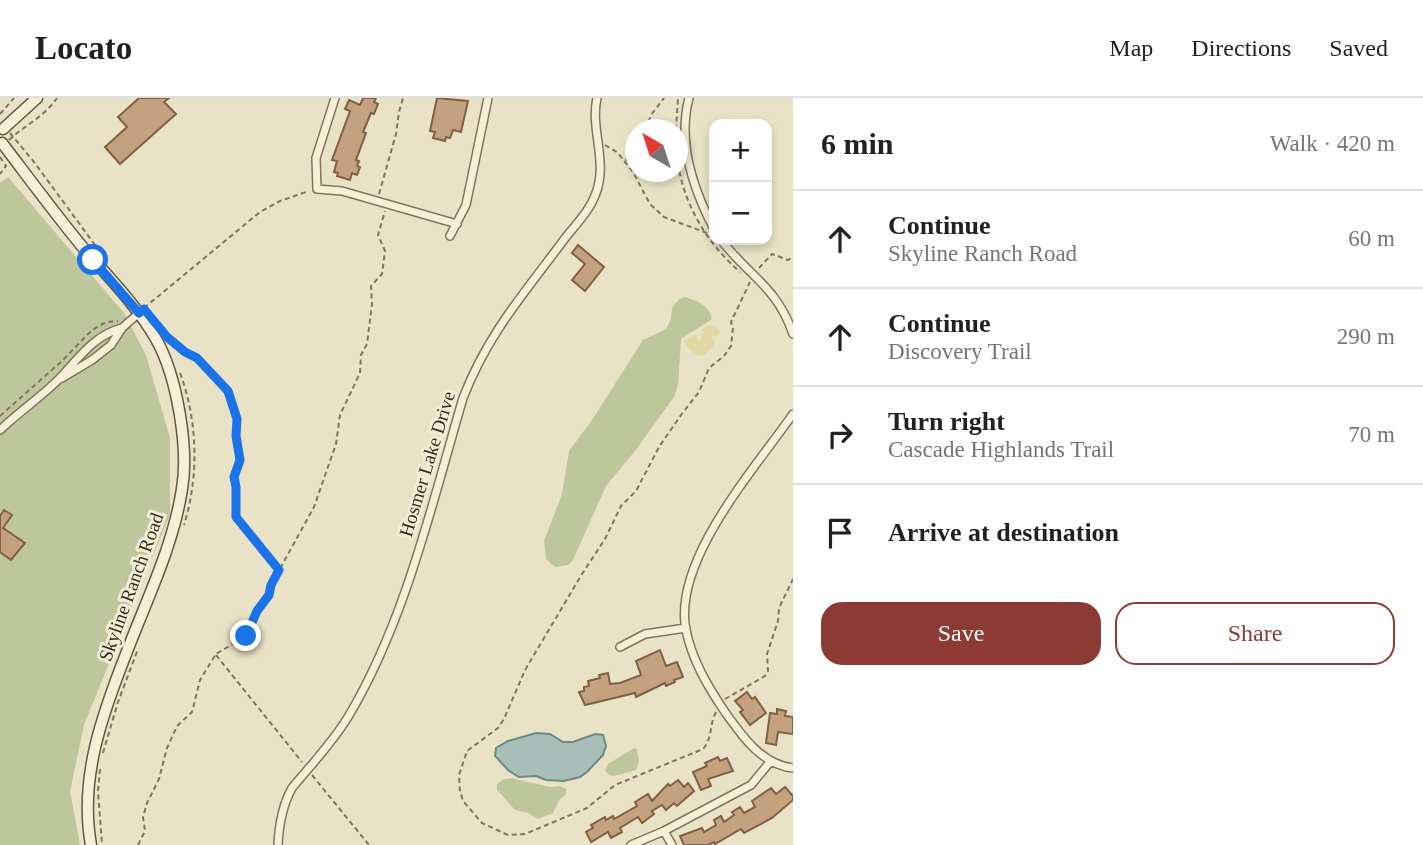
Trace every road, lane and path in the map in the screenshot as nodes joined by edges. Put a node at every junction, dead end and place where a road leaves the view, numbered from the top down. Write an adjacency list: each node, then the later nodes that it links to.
1 (14, 98): 11 (path)
2 (37, 98): 14 (street)
3 (57, 98): 30 (path)
4 (335, 98): 21 (street)
5 (403, 98): 22 (path)
6 (488, 98): 25 (street)
7 (597, 98): 15 (street, Hosmer Lake Drive)
8 (664, 98): 12 (path)
9 (678, 98): 13 (path)
10 (689, 98): 24 (street)
11 (0, 114)
12 (650, 119)
13 (677, 119)
14 (2, 128): 16 (street)
15 (598, 140): 18 (path); 48 (street, Hosmer Lake Drive)
16 (1, 144): 32 (street, Skyline Ranch Road)
17 (0, 157): 19 (path)
18 (624, 160)
19 (0, 174)
20 (638, 182): 26 (path)
21 (317, 189): 22 (street); 32 (path)
22 (377, 201): 23 (street)
23 (387, 204): 25 (street); 40 (path)
24 (709, 220)
25 (457, 224): 27 (street)
26 (709, 232)
27 (450, 236)
28 (726, 245): 31 (street)
29 (793, 257): 31 (path)
30 (112, 268)
31 (754, 275): 35 (street); 45 (path)
32 (139, 313): 33 (street); 50 (street, Skyline Ranch Road)
33 (124, 326): 36 (street); 36 (street); 38 (path)
34 (160, 330): 40 (path)
35 (793, 334)
36 (58, 380): 39 (street)
37 (793, 414): 42 (street)
38 (0, 416)
39 (0, 430)
40 (279, 570): 44 (path)
41 (793, 579): 45 (path)
42 (686, 628): 43 (street); 45 (street)
43 (620, 647)
44 (216, 654): 48 (path); 51 (path)
45 (720, 705): 46 (street)
46 (770, 762): 47 (street); 49 (street)
47 (793, 768)
48 (308, 769): 52 (street, Hosmer Lake Drive); 53 (path)
49 (664, 831): 54 (street); 55 (street)
50 (91, 845)
51 (138, 845)
52 (278, 845)
53 (369, 845)
54 (631, 845)
55 (671, 845)

